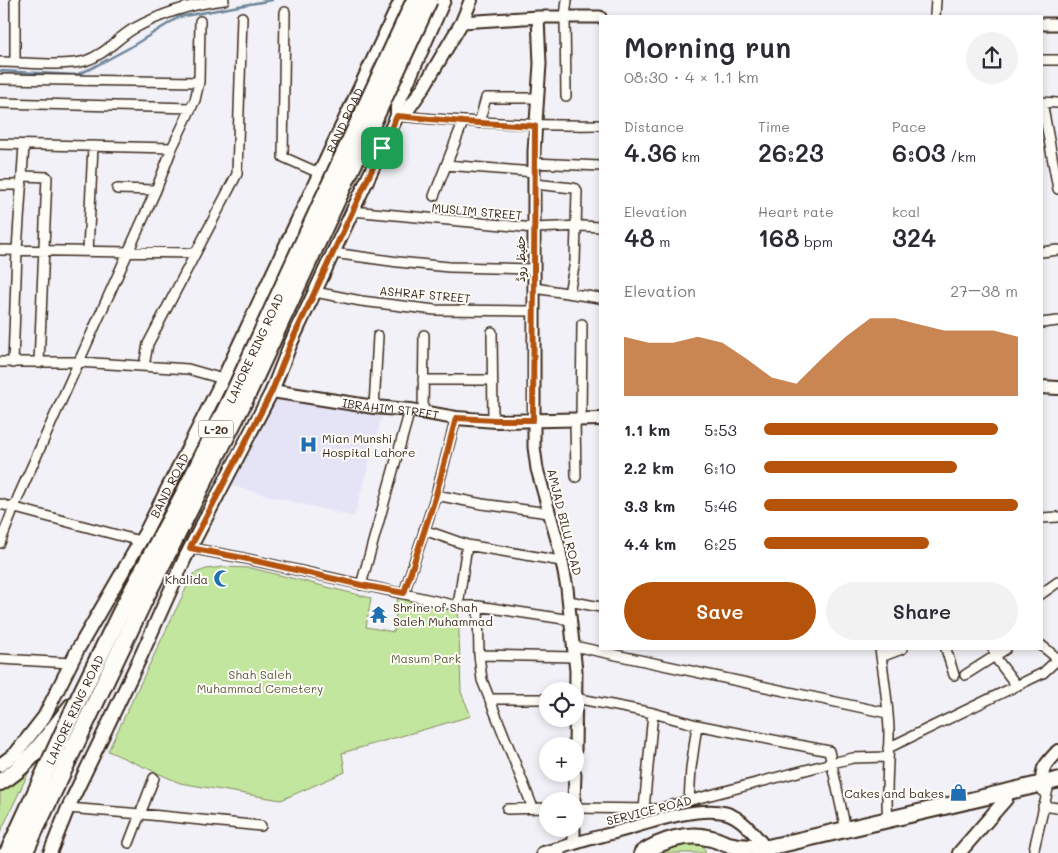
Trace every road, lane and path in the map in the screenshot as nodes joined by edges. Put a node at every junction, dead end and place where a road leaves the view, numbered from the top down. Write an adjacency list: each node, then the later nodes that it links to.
1 (15, 0): 24 (street)
2 (224, 0): 10 (street)
3 (401, 0): 39 (main road, BAND ROAD)
4 (415, 0): 135 (highway, LAHORE RING ROAD / L-20, bridge)
5 (429, 0): 151 (highway, LAHORE RING ROAD / L-20, bridge)
6 (444, 0): 34 (main road)
7 (566, 0): 14 (street)
8 (936, 0): 12 (street)
9 (472, 1): 18 (main road)
10 (185, 4): 24 (street)
11 (285, 12): 48 (street)
12 (935, 15)
13 (242, 17): 67 (street)
14 (565, 17): 15 (street); 16 (street); 27 (street)
15 (599, 17)
16 (538, 18): 18 (street); 28 (street, حفیظ روڈ)
17 (200, 21): 26 (street)
18 (462, 22): 34 (main road)
19 (1043, 24): 20 (street)
20 (1058, 24)
21 (1043, 60): 22 (street)
22 (1058, 60)
23 (0, 62): 24 (street)
24 (15, 62)
25 (0, 80): 26 (street)
26 (199, 82): 32 (street)
27 (566, 96)
28 (536, 98): 36 (street); 38 (street, حفیظ روڈ)
29 (1043, 102): 31 (street)
30 (0, 103): 32 (street)
31 (1058, 103)
32 (191, 108): 44 (street)
33 (1043, 115): 40 (street)
34 (397, 116): 35 (street); 45 (main road)
35 (463, 122): 36 (street); 46 (street)
36 (479, 123): 38 (street)
37 (599, 125): 38 (street)
38 (535, 126): 49 (street, حفیظ روڈ)
39 (342, 128): 45 (street); 48 (main road, BAND ROAD)
40 (1045, 142): 53 (street)
41 (0, 144): 42 (street)
42 (24, 145): 43 (street); 50 (street)
43 (94, 146): 44 (street); 64 (street)
44 (172, 148): 54 (street)
45 (382, 148): 56 (main road)
46 (446, 165): 49 (street); 55 (street)
47 (599, 166): 49 (street)
48 (319, 173): 86 (main road, BAND ROAD)
49 (534, 173): 57 (street); 59 (street, حفیظ روڈ)
50 (22, 181): 51 (street); 61 (street); 62 (street)
51 (0, 185)
52 (117, 189): 54 (street)
53 (1058, 189)
54 (156, 190): 65 (street)
55 (434, 196)
56 (352, 211): 59 (street, MUSLIM STREET); 68 (main road)
57 (577, 226): 58 (street, MUSLIM STREET); 59 (street, MUSLIM STREET); 72 (street)
58 (599, 227)
59 (534, 228): 69 (street, حفیظ روڈ)
60 (0, 250): 61 (street)
61 (17, 250): 62 (street); 83 (street)
62 (42, 250): 64 (street); 84 (street)
63 (1058, 250): 66 (street)
64 (88, 251): 65 (street)
65 (128, 251): 67 (street); 82 (street)
66 (1043, 252)
67 (195, 253): 85 (street)
68 (333, 253): 69 (street); 71 (main road)
69 (534, 269): 70 (street, حفیظ روڈ)
70 (534, 288): 72 (street); 74 (street, حفیظ روڈ)
71 (315, 292): 74 (street, ASHRAF STREET); 91 (main road)
72 (568, 293): 73 (street)
73 (599, 298)
74 (534, 312): 98 (street, حفیظ روڈ)
75 (1058, 321): 76 (street)
76 (1043, 323)
77 (582, 324): 95 (street)
78 (492, 332): 88 (street)
79 (424, 335): 87 (street)
80 (378, 336): 92 (street)
81 (0, 362): 83 (street)
82 (78, 362): 84 (street); 85 (street); 102 (street)
83 (13, 363): 84 (street)
84 (39, 363)
85 (144, 366): 86 (street)
86 (223, 379): 107 (main road, BAND ROAD)
87 (423, 380): 88 (street); 93 (street)
88 (492, 380): 97 (street)
89 (1043, 387): 90 (main road)
90 (1058, 388)
91 (272, 391): 92 (main road, IBRAHIM STREET); 110 (main road)
92 (374, 407): 93 (main road, IBRAHIM STREET)
93 (416, 411): 94 (main road, IBRAHIM STREET); 113 (street)
94 (456, 418): 97 (main road, IBRAHIM STREET); 100 (street)
95 (578, 419): 96 (main road, IBRAHIM STREET); 98 (main road, IBRAHIM STREET); 99 (street)
96 (599, 419)
97 (493, 420): 98 (main road, IBRAHIM STREET)
98 (533, 420): 103 (street, AMJAD BILU ROAD)
99 (576, 477)
100 (436, 495): 103 (street); 106 (street)
101 (0, 504): 102 (street)
102 (15, 507): 107 (street); 108 (street)
103 (549, 513): 111 (street, AMJAD BILU ROAD)
104 (1058, 517): 105 (street)
105 (1043, 518)
106 (424, 530): 109 (street); 114 (street)
107 (140, 541): 130 (main road, BAND ROAD)
108 (0, 544)
109 (467, 545): 111 (street); 117 (street)
110 (190, 548): 113 (street); 153 (main road)
111 (562, 561): 116 (street, AMJAD BILU ROAD)
112 (1058, 582): 115 (street)
113 (361, 585): 114 (street)
114 (404, 593): 117 (street)
115 (1043, 593)
116 (568, 601): 119 (street); 120 (street, AMJAD BILU ROAD)
117 (458, 606): 118 (street)
118 (478, 606): 120 (street); 127 (street)
119 (599, 607)
120 (571, 620): 124 (street, AMJAD BILU ROAD)
121 (1043, 646): 129 (street)
122 (896, 650): 126 (street)
123 (946, 650): 131 (street)
124 (575, 651): 127 (street); 133 (street, AMJAD BILU ROAD); 140 (street)
125 (995, 652): 132 (street); 134 (street)
126 (880, 653): 140 (street)
127 (479, 655): 136 (street)
128 (0, 659): 130 (street)
129 (1057, 662): 134 (street)
130 (71, 663): 145 (main road, BAND ROAD)
131 (954, 675)
132 (965, 675)
133 (575, 682)
134 (1017, 686): 143 (street)
135 (80, 696): 147 (highway); 171 (highway, LAHORE RING ROAD / L-20, bridge)
136 (490, 699): 137 (street); 154 (street)
137 (539, 699)
138 (584, 700): 139 (street)
139 (653, 713): 141 (street); 159 (street)
140 (887, 713): 143 (street)
141 (697, 725): 144 (street); 150 (street)
142 (1058, 751): 148 (main road)
143 (887, 753): 144 (street); 161 (street)
144 (832, 763): 150 (street); 163 (street)
145 (0, 765)
146 (154, 778): 160 (street)
147 (0, 782)
148 (1050, 786): 149 (main road); 152 (street)
149 (1005, 796): 161 (main road); 178 (main road); 179 (main road)
150 (689, 801): 159 (street)
151 (46, 805): 172 (highway, LAHORE RING ROAD / L-20, bridge); 173 (highway)
152 (1043, 806): 157 (street); 169 (street)
153 (68, 808): 160 (street); 174 (main road)
154 (533, 808): 155 (street); 158 (street)
155 (539, 808)
156 (584, 808): 159 (street)
157 (1058, 808)
158 (507, 809)
159 (644, 809)
160 (142, 814): 162 (street); 167 (street)
161 (888, 820): 163 (main road)
162 (261, 826)
163 (846, 830): 168 (main road)
164 (574, 837): 166 (street)
165 (698, 837): 168 (main road); 176 (main road); 177 (main road)
166 (574, 843): 168 (street, SERVICE ROAD); 170 (street, SERVICE ROAD)
167 (129, 844)
168 (766, 848)
169 (1034, 849)
170 (558, 851): 175 (main road)
171 (8, 853)
172 (24, 853)
173 (33, 853)
174 (50, 853)
175 (543, 853)
176 (642, 853)
177 (710, 853)
178 (784, 853)
179 (959, 853)

